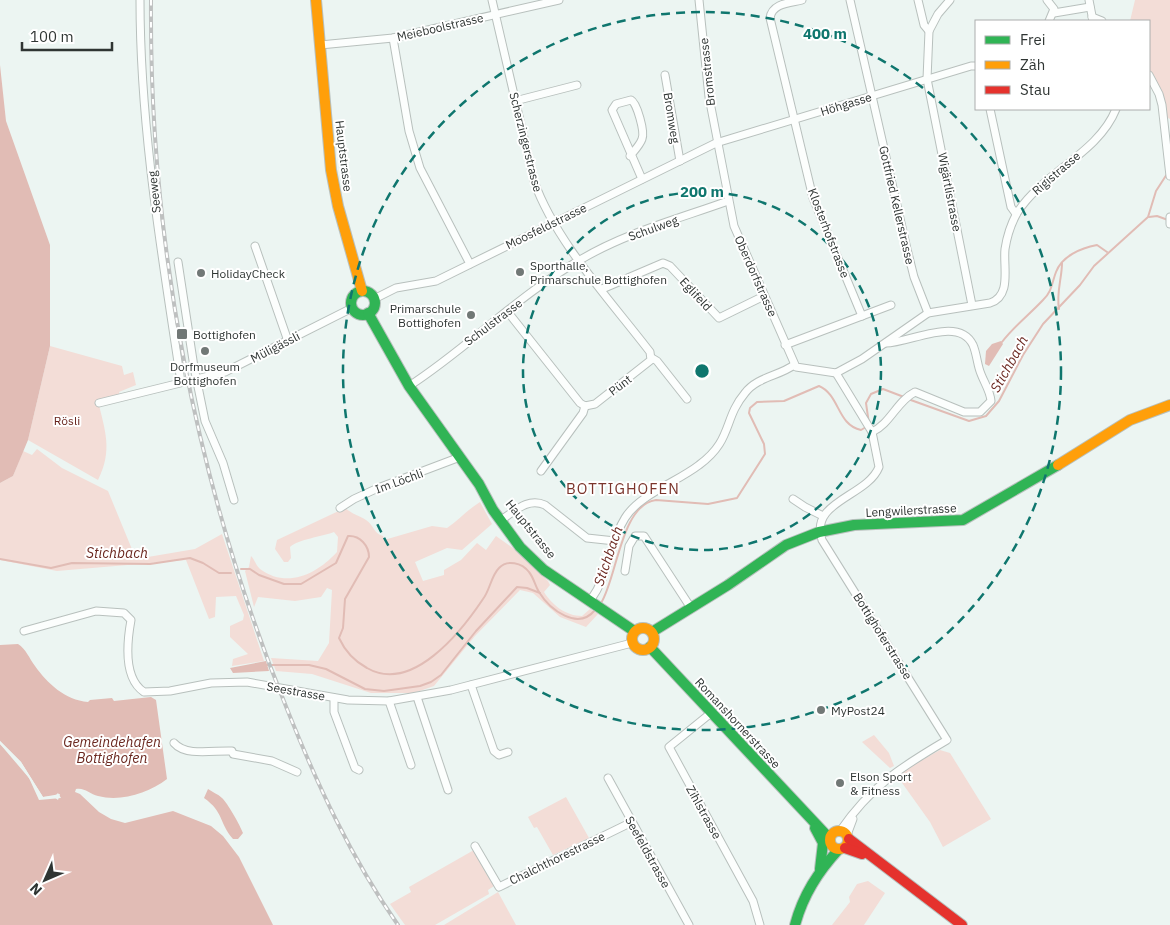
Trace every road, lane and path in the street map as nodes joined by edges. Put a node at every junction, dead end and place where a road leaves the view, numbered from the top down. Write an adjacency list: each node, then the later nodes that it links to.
1 (140, 0): 61 (street, Seeweg)
2 (316, 0): 18 (main road, Hauptstrasse)
3 (492, 0): 13 (street)
4 (559, 0): 13 (street, Meieboolstrasse)
5 (700, 0): 29 (street, Bromstrasse)
6 (802, 0): 28 (street, Klosterhofstrasse)
7 (850, 0): 24 (street, Gottfried Kellerstrasse)
8 (918, 0): 16 (street)
9 (950, 0): 16 (street)
10 (1047, 0): 12 (street)
11 (1090, 4): 12 (street); 14 (street)
12 (1054, 13): 15 (street)
13 (496, 15): 17 (street, Meieboolstrasse); 25 (street, Scherzingerstrasse)
14 (1092, 19)
15 (1050, 20)
16 (929, 31): 22 (street, Wigärtlistrasse)
17 (393, 38): 18 (street, Meieboolstrasse); 42 (street)
18 (320, 45): 44 (main road, Hauptstrasse)
19 (975, 66): 22 (street, Höhgasse)
20 (665, 75): 31 (street, Bromweg)
21 (1150, 76): 32 (street)
22 (927, 79): 24 (street, Höhgasse); 48 (street, Wigärtlistrasse)
23 (577, 85): 25 (street)
24 (872, 96): 28 (street, Höhgasse); 52 (street, Gottfried Kellerstrasse)
25 (515, 101): 37 (street, Scherzingerstrasse)
26 (990, 110): 35 (street)
27 (1115, 110): 35 (street, Rigistrasse)
28 (794, 119): 29 (street, Höhgasse); 53 (street, Klosterhofstrasse)
29 (716, 143): 31 (street, Moosfeldstrasse); 34 (street, Oberdorfstrasse)
30 (630, 156): 30 (street); 33 (street)
31 (680, 161): 33 (street, Moosfeldstrasse)
32 (1170, 176)
33 (642, 179): 37 (street, Moosfeldstrasse)
34 (728, 201): 40 (street, Schulweg); 45 (street, Oberdorfstrasse)
35 (1016, 214): 48 (street, Rigistrasse)
36 (1170, 218): 38 (street)
37 (552, 223): 40 (street, Scherzingerstrasse); 42 (street, Moosfeldstrasse)
38 (1170, 224)
39 (254, 246): 54 (street)
40 (580, 260): 43 (street); 50 (street, Schulstrasse)
41 (178, 262): 60 (street)
42 (470, 264): 46 (street, Moosfeldstrasse)
43 (602, 289): 45 (street, Eglifeld); 57 (street)
44 (362, 291): 46 (main road); 49 (main road)
45 (764, 296): 56 (street, Oberdorfstrasse)
46 (374, 299): 51 (main road)
47 (891, 305): 53 (street)
48 (972, 305): 52 (street, Rigistrasse)
49 (352, 308): 51 (main road); 54 (street, Müligässli)
50 (507, 311): 62 (street, Schulstrasse); 66 (street)
51 (368, 313): 62 (main road, Hauptstrasse)
52 (928, 313): 55 (street, Rigistrasse)
53 (862, 316): 56 (street)
54 (288, 340): 60 (street, Müligässli)
55 (886, 343): 59 (street, Rigistrasse); 67 (street)
56 (785, 344): 58 (street, Oberdorfstrasse)
57 (652, 358): 63 (street); 66 (street, Pünt)
58 (794, 365): 59 (street); 77 (street)
59 (836, 373): 67 (street)
60 (196, 379): 61 (street, Müligässli); 72 (street)
61 (181, 382): 64 (street, Müligässli)
62 (409, 386): 68 (main road, Hauptstrasse)
63 (687, 399)
64 (99, 403)
65 (1170, 405): 76 (main road, Lengwilerstrasse)
66 (585, 406): 69 (street)
67 (871, 430): 74 (street)
68 (460, 457): 70 (main road, Hauptstrasse); 73 (street, Im Löchli)
69 (541, 471)
70 (486, 495): 75 (main road, Hauptstrasse); 79 (main road, Hauptstrasse)
71 (793, 499): 74 (street)
72 (234, 500)
73 (340, 508)
74 (823, 516): 76 (street)
75 (504, 518): 77 (street); 79 (main road, Hauptstrasse)
76 (819, 532): 81 (main road, Lengwilerstrasse); 101 (street, Bottighoferstrasse)
77 (615, 541): 80 (street)
78 (625, 571): 81 (street)
79 (557, 579): 80 (main road, Hauptstrasse)
80 (595, 604): 83 (main road, Hauptstrasse)
81 (691, 608): 84 (main road, Lengwilerstrasse)
82 (24, 631): 89 (street, Seestrasse)
83 (634, 631): 84 (main road); 85 (main road)
84 (652, 632): 86 (main road)
85 (632, 643): 86 (main road); 87 (street, Seestrasse)
86 (650, 647): 91 (main road, Romanshornerstrasse)
87 (471, 685): 88 (street, Seestrasse); 93 (street)
88 (417, 697): 90 (street, Seestrasse); 98 (street)
89 (334, 698): 90 (street, Seestrasse); 95 (street)
90 (389, 701): 94 (street)
91 (711, 713): 99 (main road, Romanshornerstrasse); 105 (street, Zihlstrasse)
92 (174, 744): 96 (street)
93 (508, 752)
94 (411, 765)
95 (359, 770)
96 (298, 772)
97 (608, 778): 100 (street, Seefeldstrasse)
98 (448, 790)
99 (806, 813): 101 (main road, Romanshornerstrasse); 103 (main road)
100 (632, 822): 102 (street, Chalchthorestrasse); 104 (street, Seefeldstrasse)
101 (839, 840): 103 (main road); 107 (main road, Romanshornerstrasse)
102 (475, 846)
103 (822, 867): 106 (main road)
104 (688, 925)
105 (760, 925)
106 (795, 925)
107 (962, 925)

